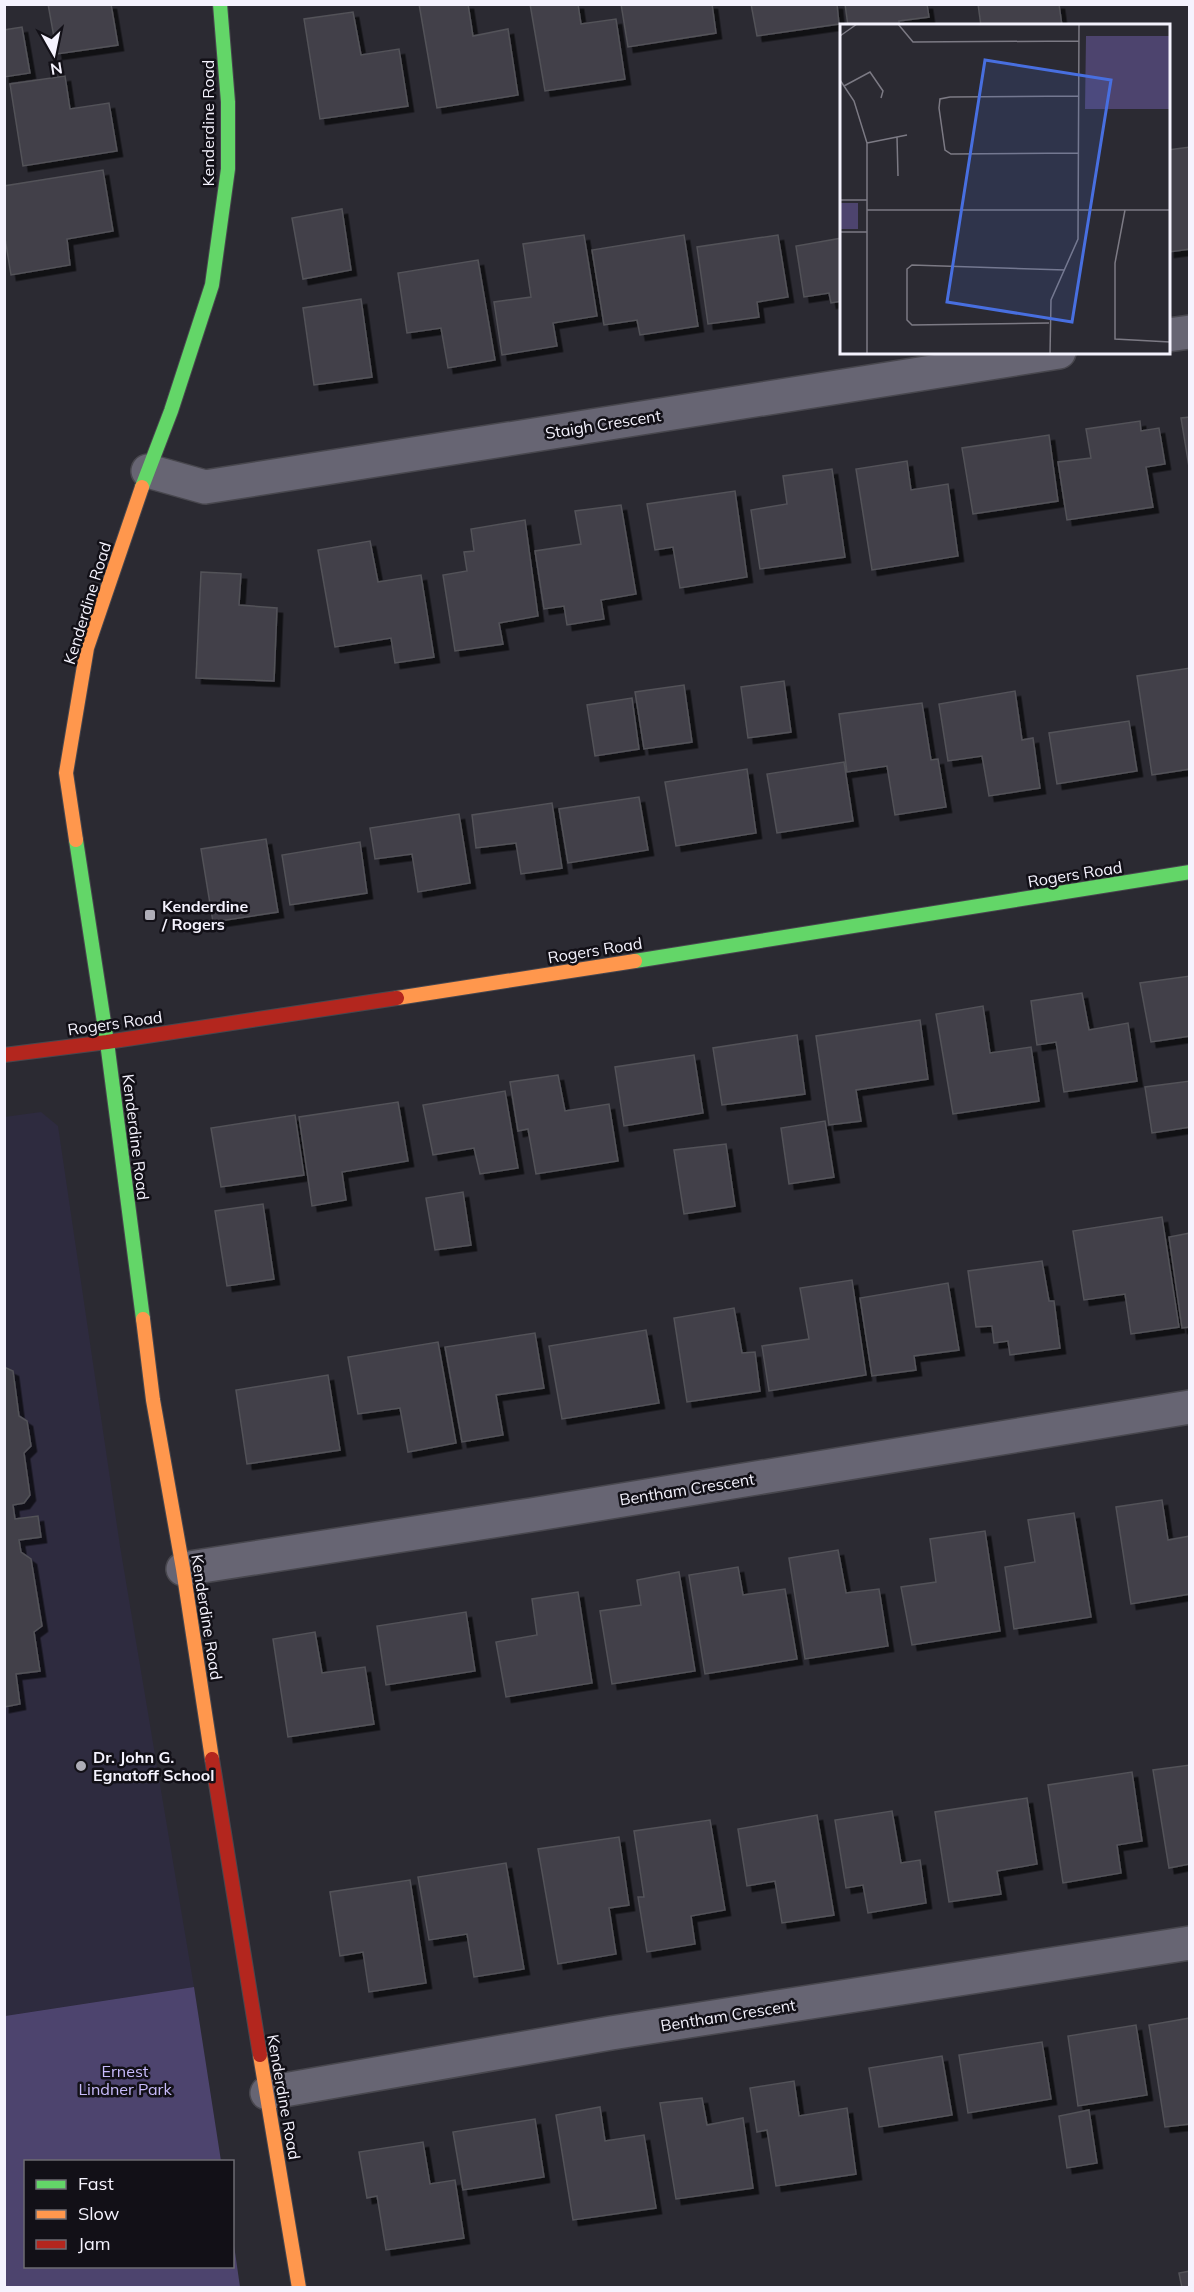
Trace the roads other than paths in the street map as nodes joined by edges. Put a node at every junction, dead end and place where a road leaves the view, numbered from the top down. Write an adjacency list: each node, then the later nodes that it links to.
1 (220, 4): 5 (street, Kenderdine Road)
2 (1190, 332): 3 (street)
3 (1170, 335)
4 (1046, 354): 5 (street, Staigh Crescent)
5 (148, 471): 7 (street, Kenderdine Road)
6 (1190, 872): 7 (street, Rogers Road)
7 (107, 1042): 8 (street, Rogers Road); 10 (street, Kenderdine Road)
8 (4, 1055)
9 (1190, 1407): 10 (street, Bentham Crescent)
10 (183, 1569): 12 (street, Kenderdine Road)
11 (1190, 1943): 12 (street, Bentham Crescent)
12 (267, 2093): 13 (street, Kenderdine Road)
13 (299, 2288)

